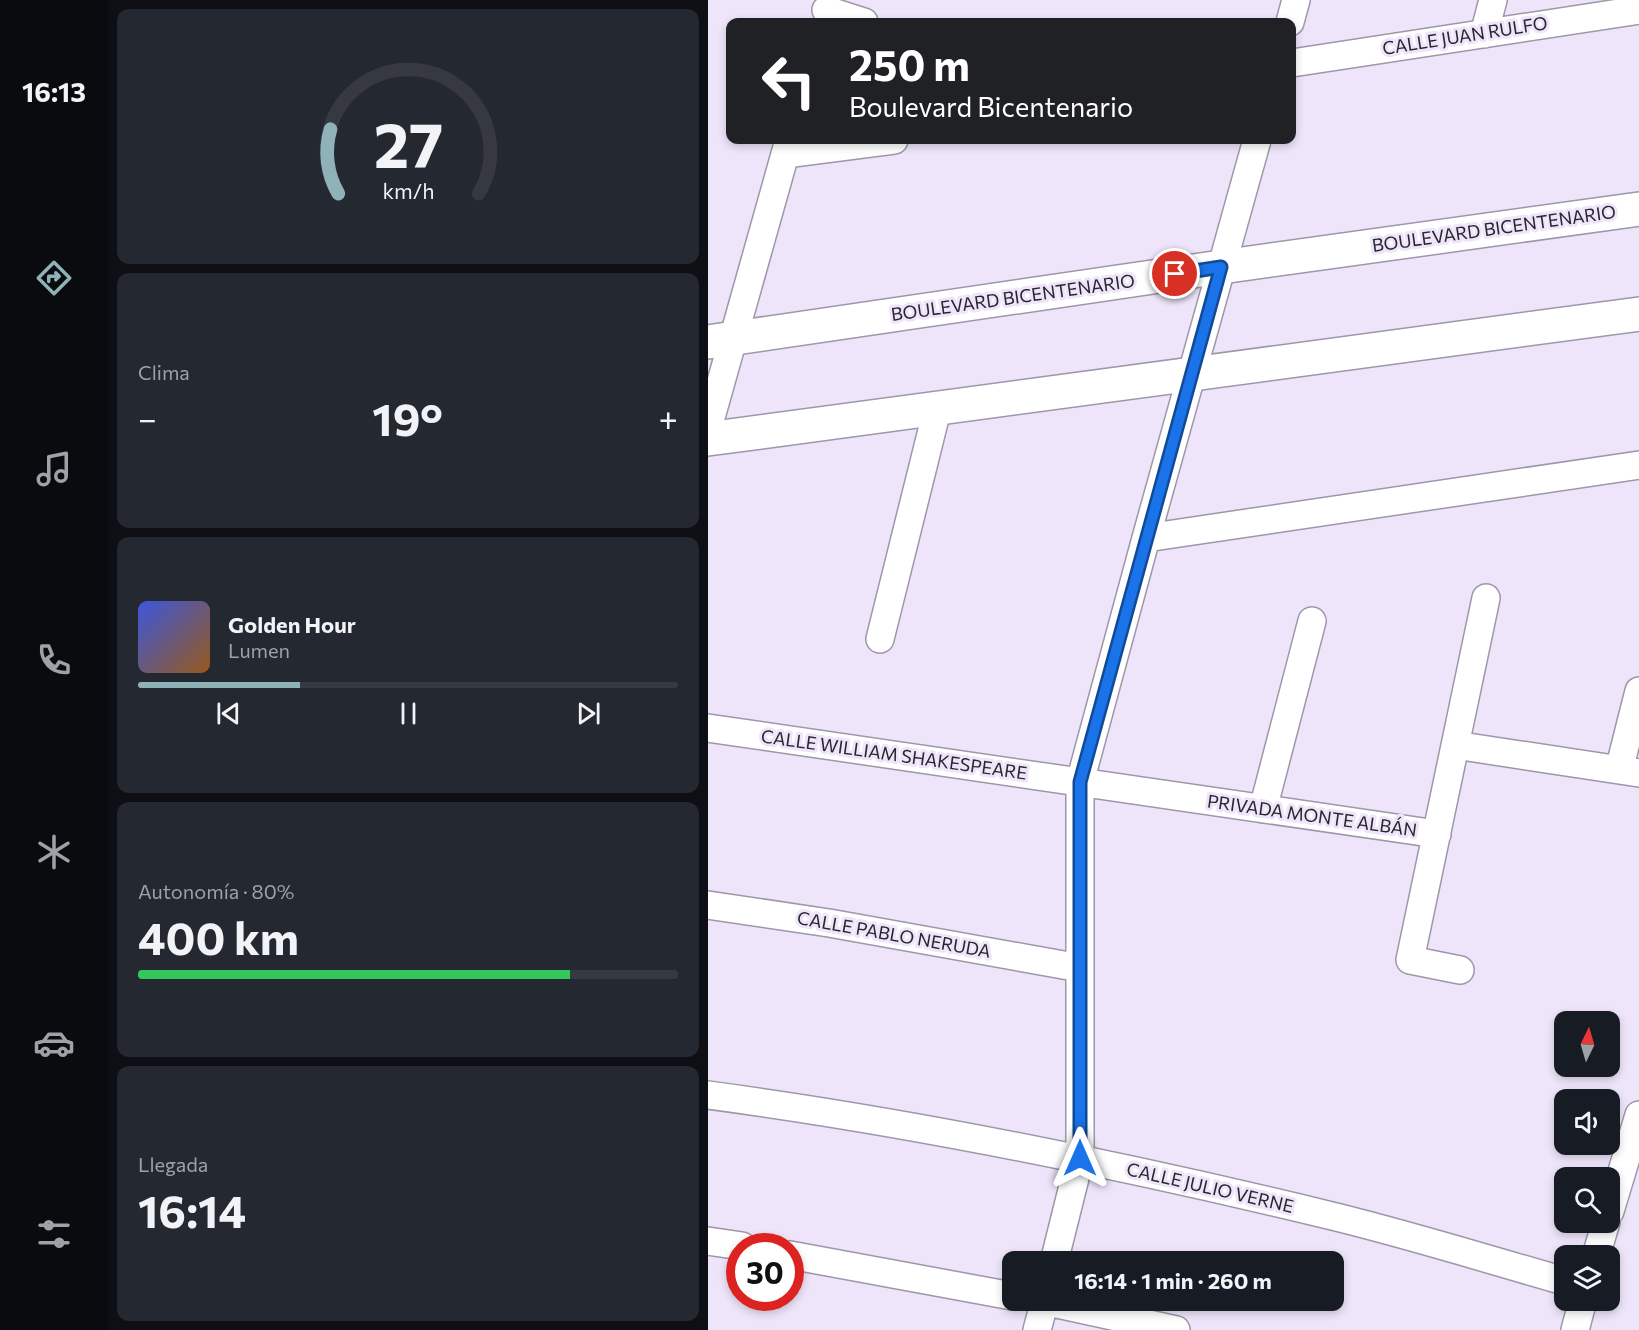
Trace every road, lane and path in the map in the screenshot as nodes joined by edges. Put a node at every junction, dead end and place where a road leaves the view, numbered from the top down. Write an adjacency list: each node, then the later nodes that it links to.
1 (1296, 0): 6 (street)
2 (1493, 0): 7 (street)
3 (1639, 9): 7 (street, CALLE JUAN RULFO)
4 (825, 11): 5 (street)
5 (850, 18)
6 (1291, 18)
7 (1484, 34): 8 (street, CALLE JUAN RULFO)
8 (1296, 62)
9 (833, 144): 11 (street)
10 (1249, 144): 13 (street)
11 (787, 147): 15 (street)
12 (1639, 209): 13 (main road, BOULEVARD BICENTENARIO)
13 (1221, 267): 15 (main road, BOULEVARD BICENTENARIO); 16 (street)
14 (1639, 314): 16 (main road)
15 (721, 341): 18 (street)
16 (1192, 374): 17 (main road); 21 (street)
17 (937, 410): 19 (main road); 24 (street)
18 (708, 428)
19 (708, 439)
20 (1639, 465): 21 (street)
21 (1146, 538): 29 (street)
22 (1485, 597): 27 (street)
23 (1312, 621): 30 (street)
24 (880, 639)
25 (1639, 691): 28 (street)
26 (708, 728): 29 (street, CALLE WILLIAM SHAKESPEARE)
27 (1455, 746): 28 (street); 31 (street)
28 (1629, 772)
29 (1080, 782): 30 (street, PRIVADA MONTE ALBÁN); 33 (street)
30 (1263, 809): 31 (street, PRIVADA MONTE ALBÁN)
31 (1437, 834): 34 (street, PRIVADA MONTE ALBÁN)
32 (708, 905): 33 (street, CALLE PABLO NERUDA)
33 (1080, 968): 37 (street)
34 (1460, 970)
35 (708, 1095): 37 (street, CALLE JULIO VERNE)
36 (1639, 1115): 38 (street)
37 (1080, 1158): 41 (street); 43 (street, CALLE JULIO VERNE)
38 (1620, 1178)
39 (708, 1241): 40 (street)
40 (726, 1244)
41 (1057, 1251)
42 (804, 1258): 44 (street)
43 (1554, 1278)
44 (1002, 1294)
45 (1041, 1311): 49 (street)
46 (1089, 1311): 50 (street)
47 (1582, 1311): 48 (street)
48 (1581, 1329)
49 (1037, 1330)
50 (1176, 1330)

